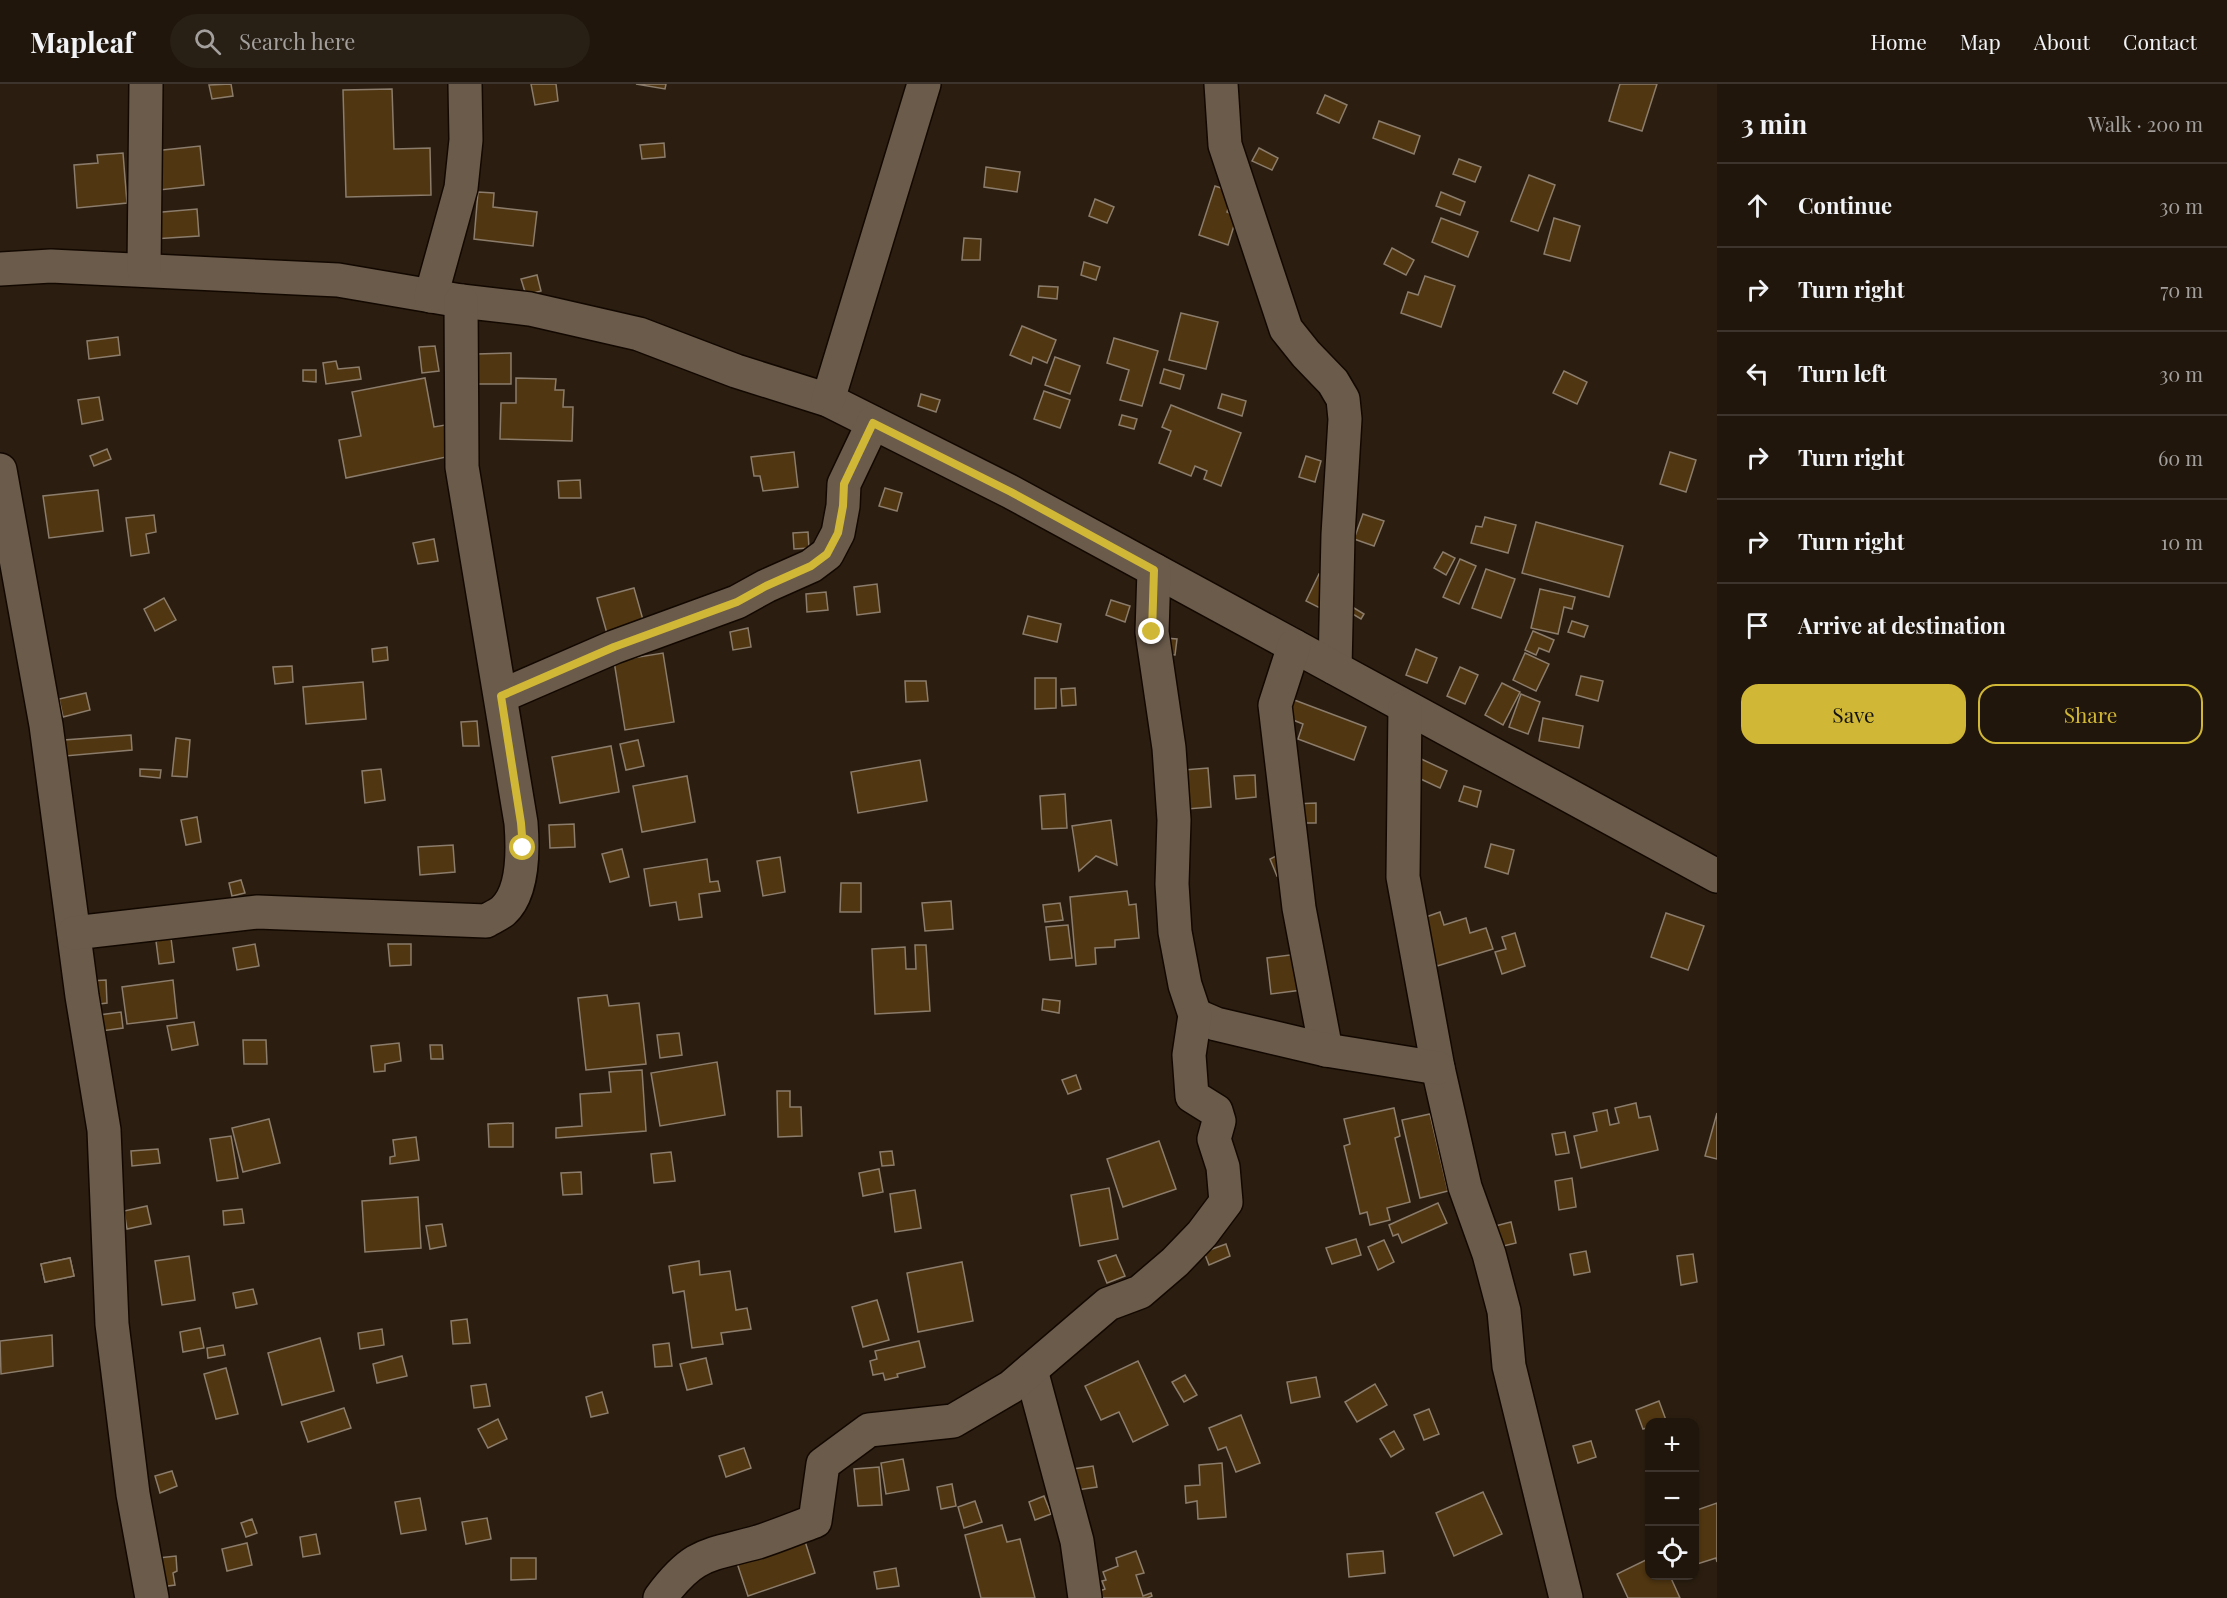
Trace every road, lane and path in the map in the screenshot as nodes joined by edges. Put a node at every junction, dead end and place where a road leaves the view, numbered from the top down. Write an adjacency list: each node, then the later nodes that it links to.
1 (146, 84): 6 (street)
2 (465, 84): 7 (street)
3 (924, 84): 8 (street)
4 (1221, 84): 13 (street)
5 (0, 269): 6 (street)
6 (144, 270): 7 (street)
7 (446, 299): 8 (street); 14 (street)
8 (828, 400): 9 (street)
9 (873, 423): 11 (street); 14 (street)
10 (0, 470): 17 (street)
11 (1154, 570): 12 (street); 18 (street)
12 (1294, 646): 13 (street); 19 (street)
13 (1335, 668): 15 (street)
14 (501, 696): 17 (street)
15 (1405, 707): 16 (street); 20 (street)
16 (1717, 876)
17 (74, 933): 22 (street)
18 (1195, 1015): 19 (street); 21 (street)
19 (1326, 1050): 20 (street)
20 (1438, 1068): 25 (street)
21 (1031, 1370): 23 (street); 24 (street)
22 (152, 1598)
23 (660, 1598)
24 (1085, 1598)
25 (1566, 1598)

